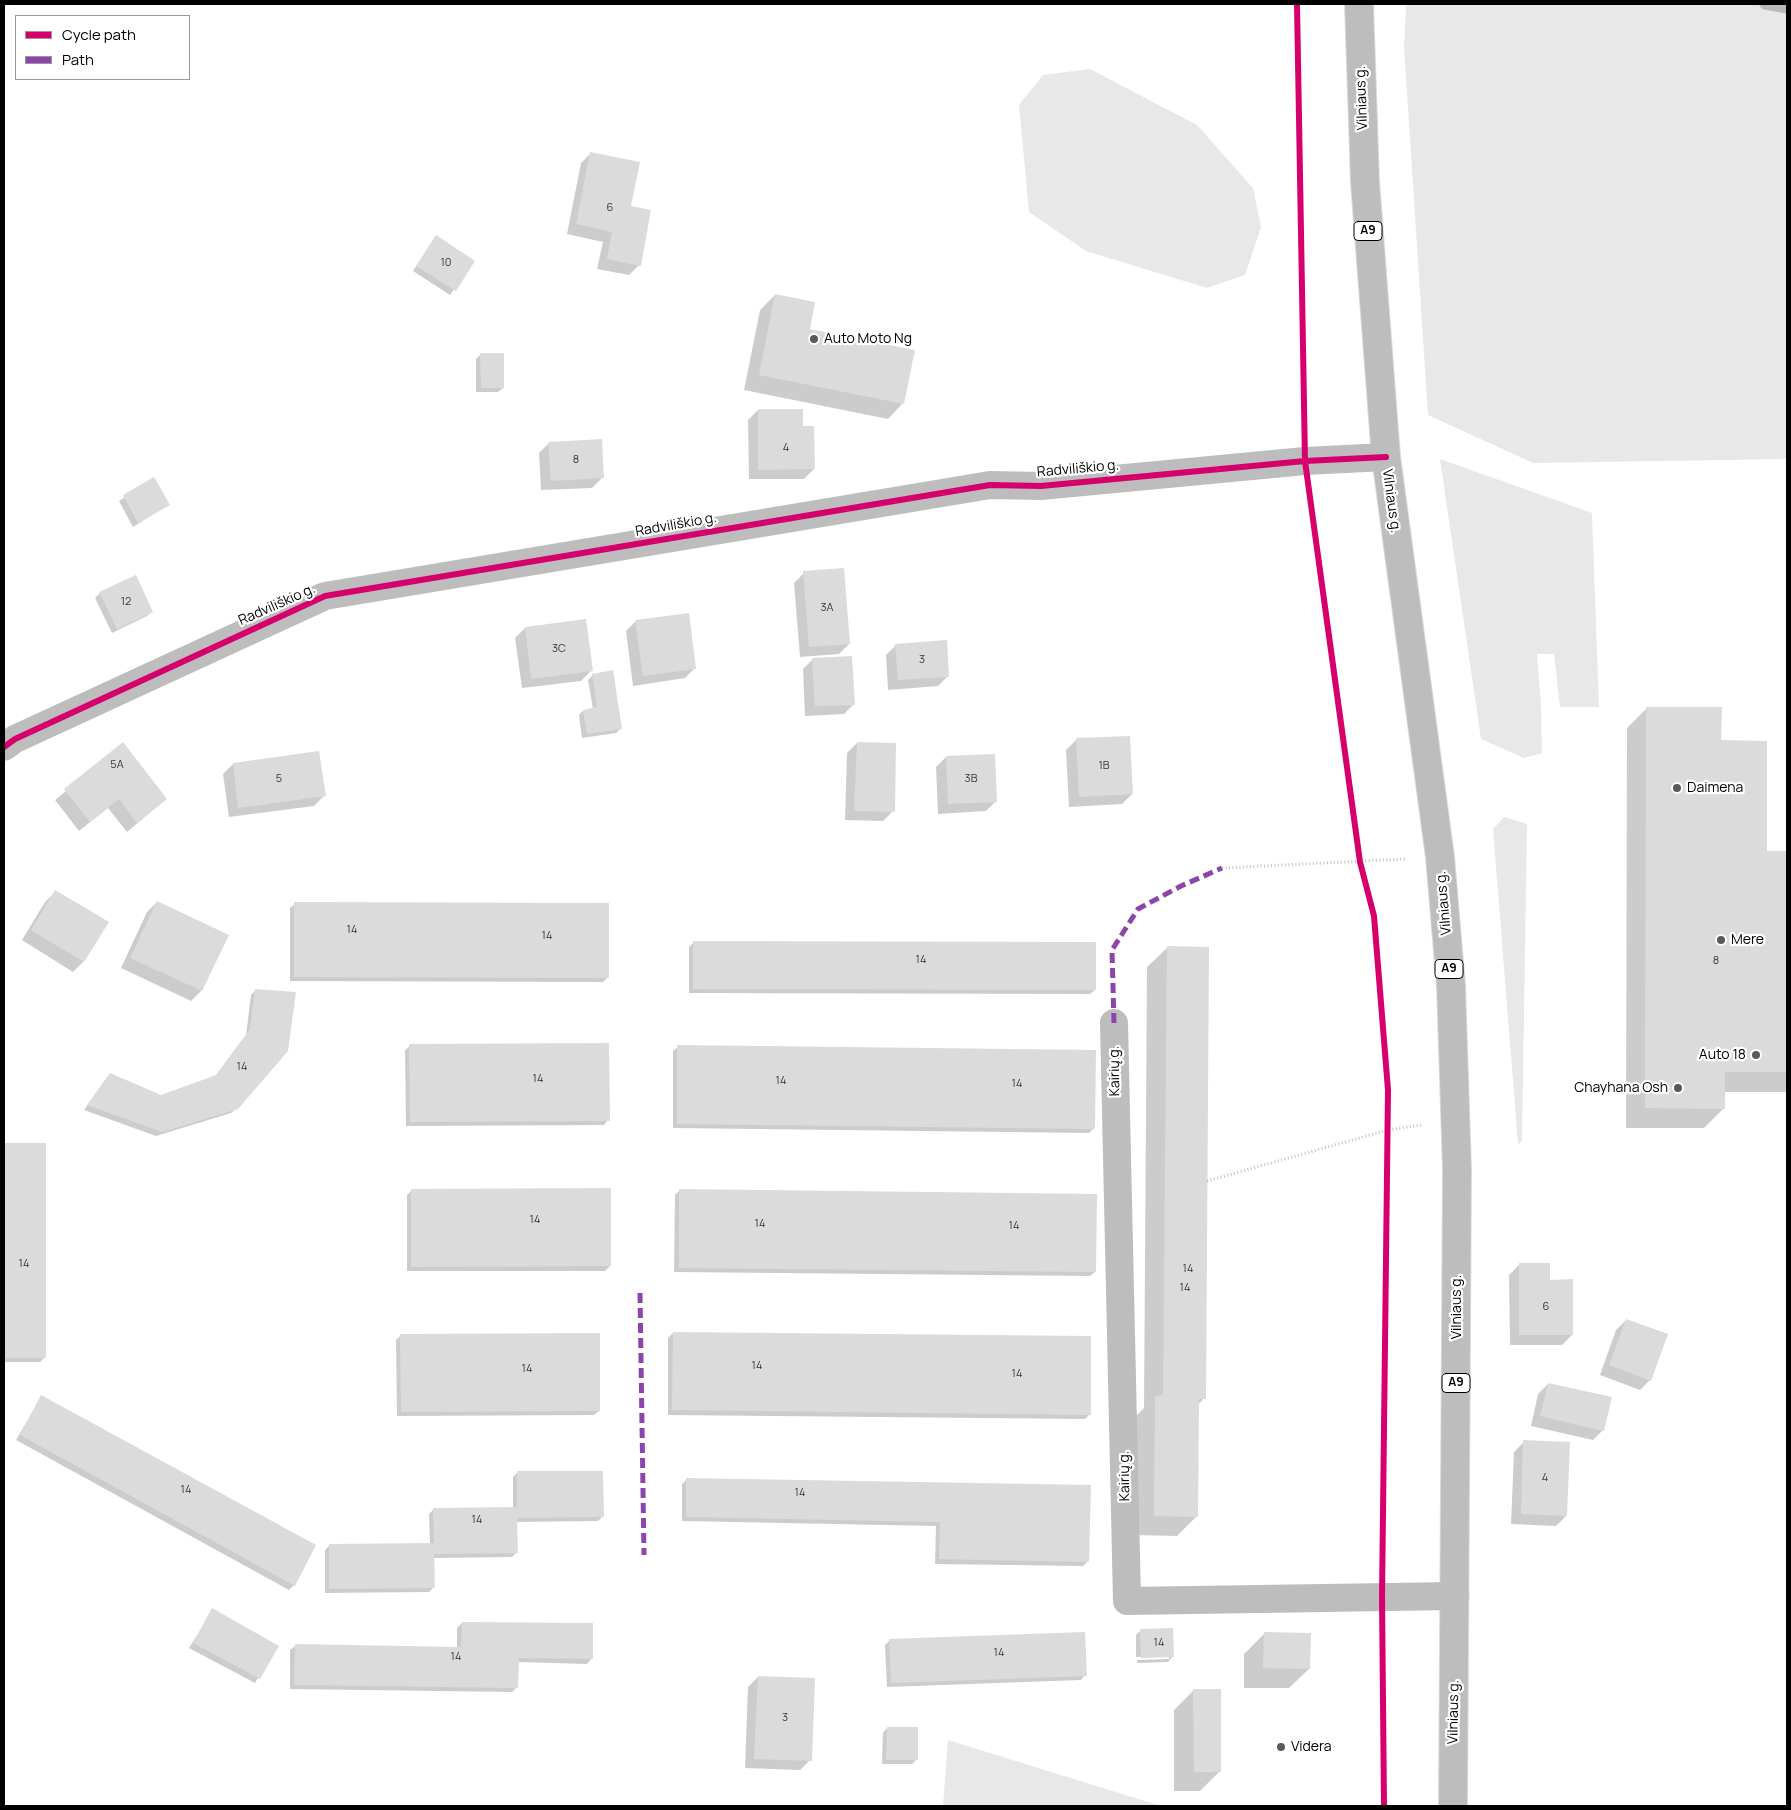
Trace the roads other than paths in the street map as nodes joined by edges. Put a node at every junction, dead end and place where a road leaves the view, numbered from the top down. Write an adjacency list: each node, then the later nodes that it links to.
1 (1359, 4): 2 (main road, Vilniaus g. / A9)
2 (1386, 457): 3 (main road, Radviliškio g.); 5 (main road, Vilniaus g. / A9)
3 (4, 747)
4 (1114, 1023): 5 (main road, Kairių g.)
5 (1455, 1596): 6 (main road, Vilniaus g. / A9)
6 (1453, 1806)

